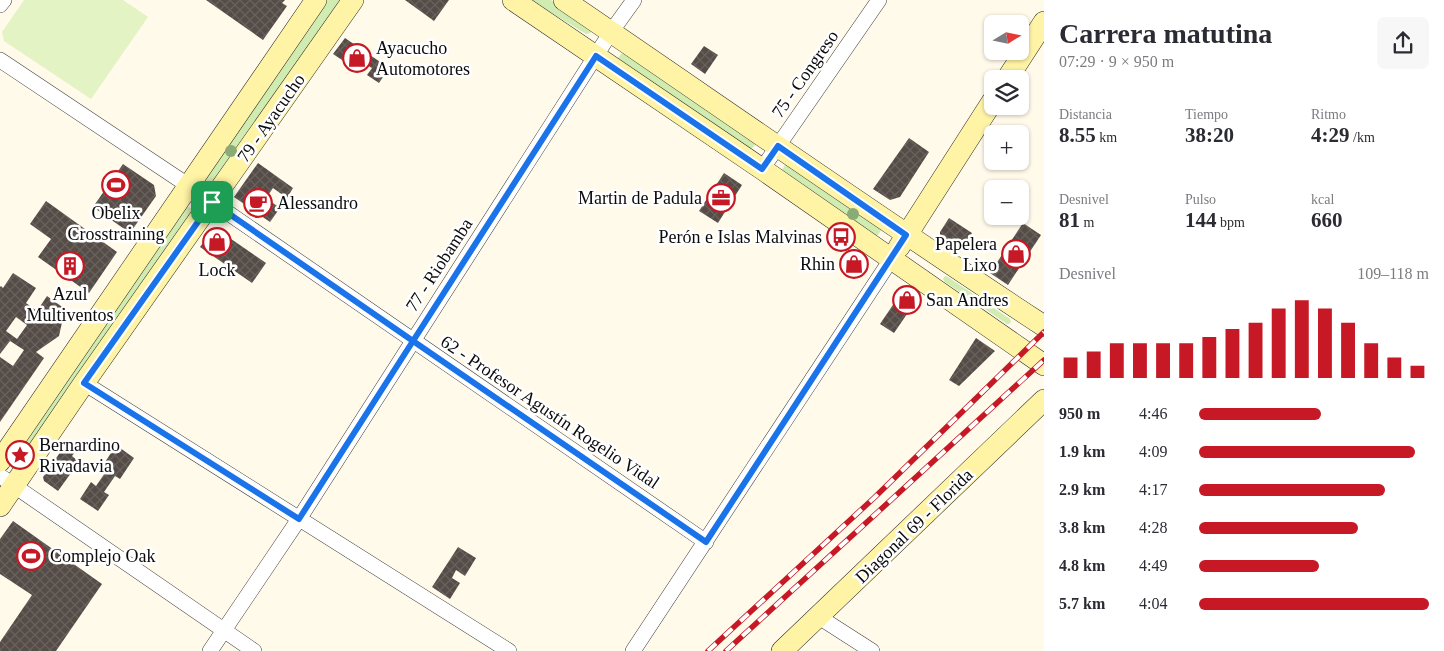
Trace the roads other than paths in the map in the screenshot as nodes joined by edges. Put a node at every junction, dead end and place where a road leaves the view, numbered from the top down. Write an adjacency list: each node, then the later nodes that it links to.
1 (4, 0): 8 (street)
2 (316, 0): 17 (main road, 79 - Ayacucho)
3 (353, 0): 18 (main road, 79 - Ayacucho)
4 (513, 0): 11 (main road)
5 (564, 0): 10 (main road)
6 (634, 0): 10 (street, 77 - Riobamba)
7 (879, 0): 15 (street, 75 - Congreso)
8 (0, 5)
9 (1044, 22): 13 (main road)
10 (611, 32): 11 (street, 77 - Riobamba); 15 (main road)
11 (596, 56): 16 (main road); 22 (street, 77 - Riobamba)
12 (0, 60): 17 (street, 62 - Profesor Agustín Rogelio Vidal)
13 (1013, 70)
14 (984, 114): 19 (main road)
15 (778, 146): 16 (street, 75 - Congreso); 19 (main road)
16 (762, 169): 20 (main road)
17 (189, 186): 18 (street, 62 - Profesor Agustín Rogelio Vidal); 26 (main road, 79 - Ayacucho)
18 (212, 202): 22 (street, 62 - Profesor Agustín Rogelio Vidal); 24 (main road, 79 - Ayacucho)
19 (906, 235): 20 (main road); 21 (main road)
20 (892, 258): 23 (main road); 30 (street)
21 (1044, 326)
22 (413, 341): 29 (street, 77 - Riobamba); 30 (street, 62 - Profesor Agustín Rogelio Vidal)
23 (1044, 365)
24 (84, 383): 27 (main road, 79 - Ayacucho); 29 (street)
25 (1044, 400): 31 (main road, Diagonal 69 - Florida)
26 (0, 462)
27 (7, 481): 28 (main road, 79 - Ayacucho); 32 (street)
28 (0, 506)
29 (299, 519): 32 (street, 77 - Riobamba); 35 (street)
30 (706, 542): 36 (street)
31 (819, 617): 37 (main road, Diagonal 69 - Florida); 38 (street)
32 (224, 631): 33 (street, 77 - Riobamba); 34 (street)
33 (210, 651)
34 (254, 651)
35 (509, 651)
36 (634, 651)
37 (782, 651)
38 (872, 651)

